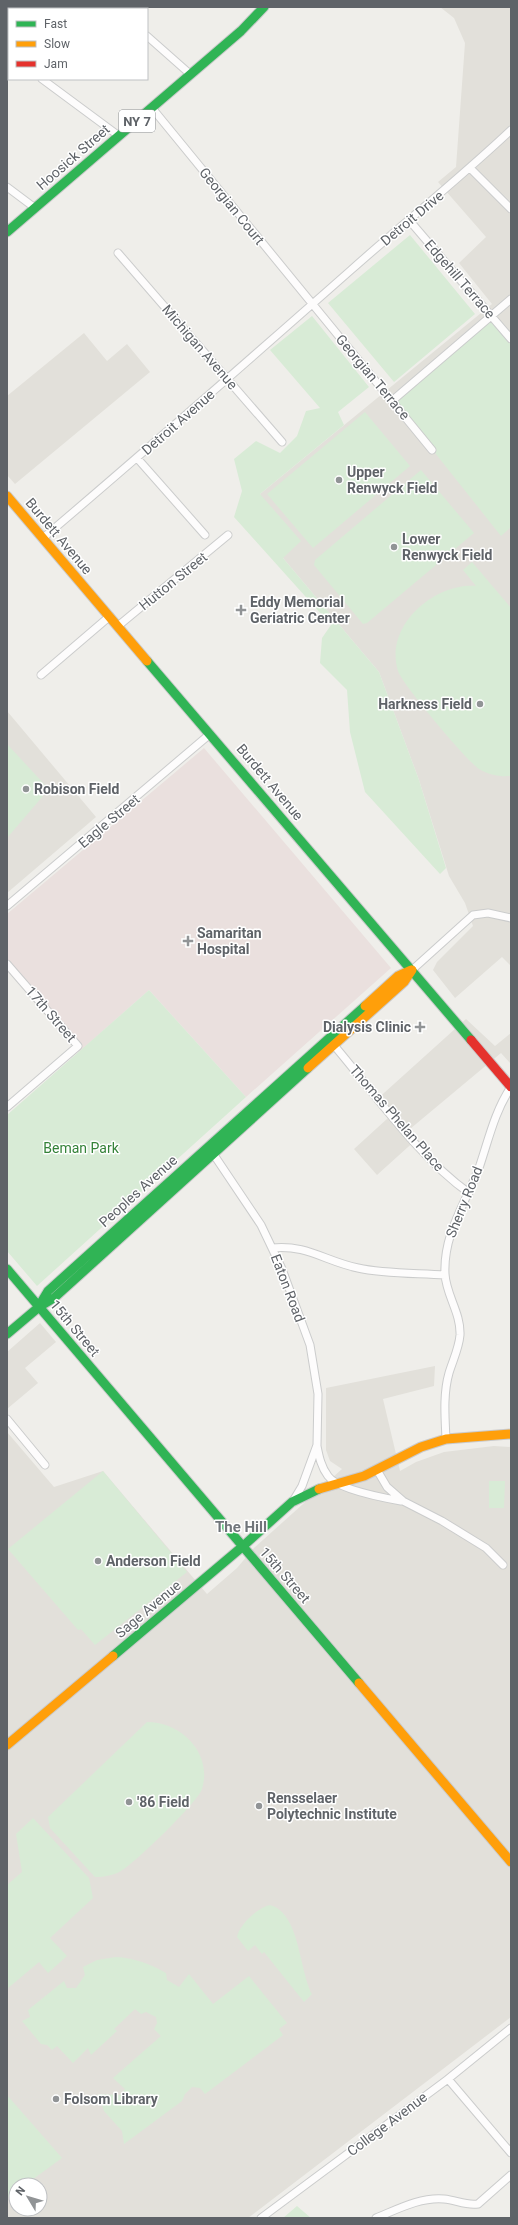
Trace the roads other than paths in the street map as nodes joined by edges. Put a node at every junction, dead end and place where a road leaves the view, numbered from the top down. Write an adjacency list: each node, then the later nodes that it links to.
1 (264, 7): 3 (main road, Hoosick Street / NY 7)
2 (148, 37): 3 (street)
3 (190, 74): 5 (main road, Hoosick Street / NY 7)
4 (43, 80): 7 (street)
5 (152, 108): 7 (main road, Hoosick Street / NY 7); 16 (street, Georgian Court)
6 (511, 130): 8 (street, Detroit Drive)
7 (119, 136): 10 (main road, Hoosick Street / NY 7)
8 (470, 168): 11 (street); 12 (street, Detroit Drive)
9 (7, 187): 10 (street)
10 (35, 208): 13 (main road, Hoosick Street / NY 7)
11 (511, 209)
12 (409, 220): 16 (street, Detroit Drive); 17 (street, Edgehill Terrace)
13 (7, 232)
14 (118, 253): 19 (street, Michigan Avenue)
15 (511, 299): 17 (street)
16 (312, 304): 19 (street, Detroit Avenue); 20 (street, Georgian Terrace)
17 (492, 316): 18 (street, Edgehill Terrace); 20 (street)
18 (511, 339)
19 (227, 379): 21 (street, Michigan Avenue); 23 (street, Detroit Avenue)
20 (393, 400): 22 (street, Georgian Terrace)
21 (282, 442)
22 (432, 450)
23 (137, 458): 25 (street); 27 (street, Detroit Avenue)
24 (7, 496): 27 (main road, Burdett Avenue)
25 (205, 535)
26 (228, 535): 29 (street, Hutton Street)
27 (43, 538): 28 (main road, Burdett Avenue)
28 (110, 616): 29 (main road, Burdett Avenue); 30 (street)
29 (118, 626): 31 (main road, Burdett Avenue)
30 (41, 675)
31 (210, 734): 32 (street, Eagle Street); 35 (main road, Burdett Avenue)
32 (7, 906)
33 (511, 918): 35 (street, Peoples Avenue)
34 (7, 964): 38 (street, 17th Street)
35 (412, 970): 36 (main road, Peoples Avenue); 37 (main road, Burdett Avenue)
36 (331, 1041): 39 (main road, Peoples Avenue); 40 (street, Thomas Phelan Place)
37 (511, 1087): 40 (street, Sherry Road)
38 (7, 1107)
39 (211, 1151): 41 (street, Eaton Road); 44 (main road, Peoples Avenue)
40 (469, 1193): 43 (street, Sherry Road)
41 (272, 1248): 43 (street); 49 (street, Eaton Road)
42 (7, 1269): 44 (main road, 15th Street)
43 (445, 1275): 48 (street, Sherry Road)
44 (39, 1306): 45 (main road, Peoples Avenue); 55 (main road, 15th Street)
45 (7, 1334)
46 (7, 1419): 50 (street)
47 (511, 1434): 48 (main road, Sage Avenue)
48 (446, 1439): 51 (main road, Sage Avenue)
49 (317, 1445): 52 (street, Eaton Road); 54 (street, Eaton Road)
50 (45, 1465)
51 (377, 1470): 52 (main road, Sage Avenue); 53 (street)
52 (338, 1484): 53 (street); 54 (main road, Sage Avenue)
53 (403, 1501): 56 (street)
54 (292, 1502): 55 (main road, Sage Avenue)
55 (242, 1547): 57 (main road, Sage Avenue); 58 (main road, 15th Street)
56 (502, 1565)
57 (7, 1745)
58 (511, 1862)
59 (511, 2028): 60 (street, College Avenue)
60 (448, 2079): 61 (street); 63 (street, College Avenue)
61 (511, 2153)
62 (511, 2176): 64 (street)
63 (261, 2218)
64 (376, 2218)

